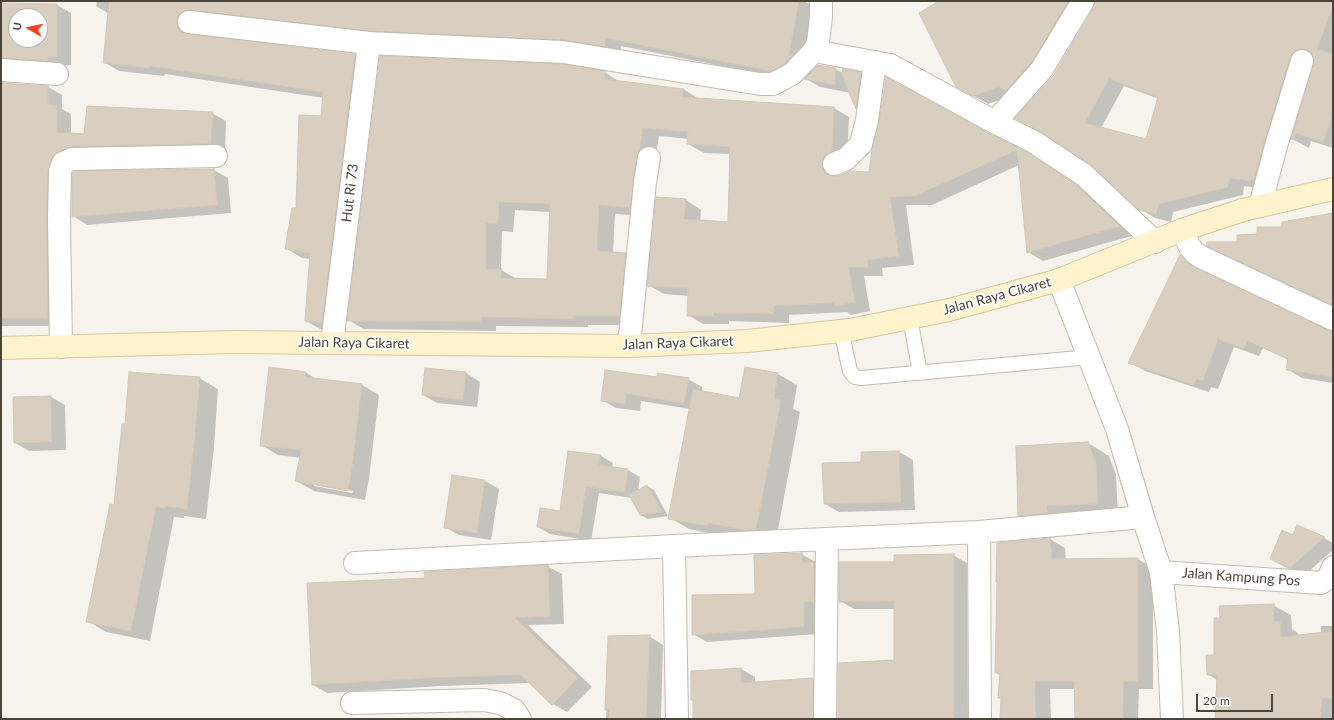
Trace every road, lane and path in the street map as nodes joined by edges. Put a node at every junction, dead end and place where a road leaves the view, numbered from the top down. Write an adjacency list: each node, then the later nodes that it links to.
1 (821, 1): 5 (street)
2 (1083, 1): 10 (street)
3 (189, 22): 4 (street)
4 (369, 43): 5 (street); 22 (street, Hut Ri 73)
5 (814, 51): 7 (street)
6 (1302, 61): 15 (street)
7 (875, 62): 10 (street); 13 (street)
8 (1, 70): 9 (street)
9 (57, 74)
10 (995, 122): 17 (street)
11 (216, 156): 24 (street)
12 (649, 158): 23 (street)
13 (834, 164)
14 (1333, 189): 15 (main road, Jalan Raya Cikaret)
15 (1260, 206): 16 (main road, Jalan Raya Cikaret)
16 (1182, 230): 17 (main road, Jalan Raya Cikaret); 20 (street)
17 (1155, 242): 18 (main road, Jalan Raya Cikaret)
18 (1060, 280): 19 (main road, Jalan Raya Cikaret); 26 (street)
19 (910, 318): 21 (main road, Jalan Raya Cikaret); 27 (lane)
20 (1333, 319)
21 (841, 330): 23 (main road, Jalan Raya Cikaret); 27 (lane)
22 (332, 343): 23 (main road, Jalan Raya Cikaret); 24 (main road, Jalan Raya Cikaret)
23 (629, 346)
24 (61, 347): 25 (main road, Jalan Raya Cikaret)
25 (1, 348)
26 (1090, 357): 27 (lane); 28 (street)
27 (920, 373)
28 (1143, 517): 29 (street); 33 (street)
29 (979, 532): 30 (street); 39 (street)
30 (827, 539): 31 (street); 38 (street)
31 (674, 546): 32 (street); 37 (street)
32 (355, 563)
33 (1161, 572): 34 (street, Jalan Kampung Pos); 40 (street)
34 (1327, 575)
35 (352, 703): 36 (street)
36 (520, 719)
37 (677, 719)
38 (825, 719)
39 (980, 719)
40 (1172, 719)

